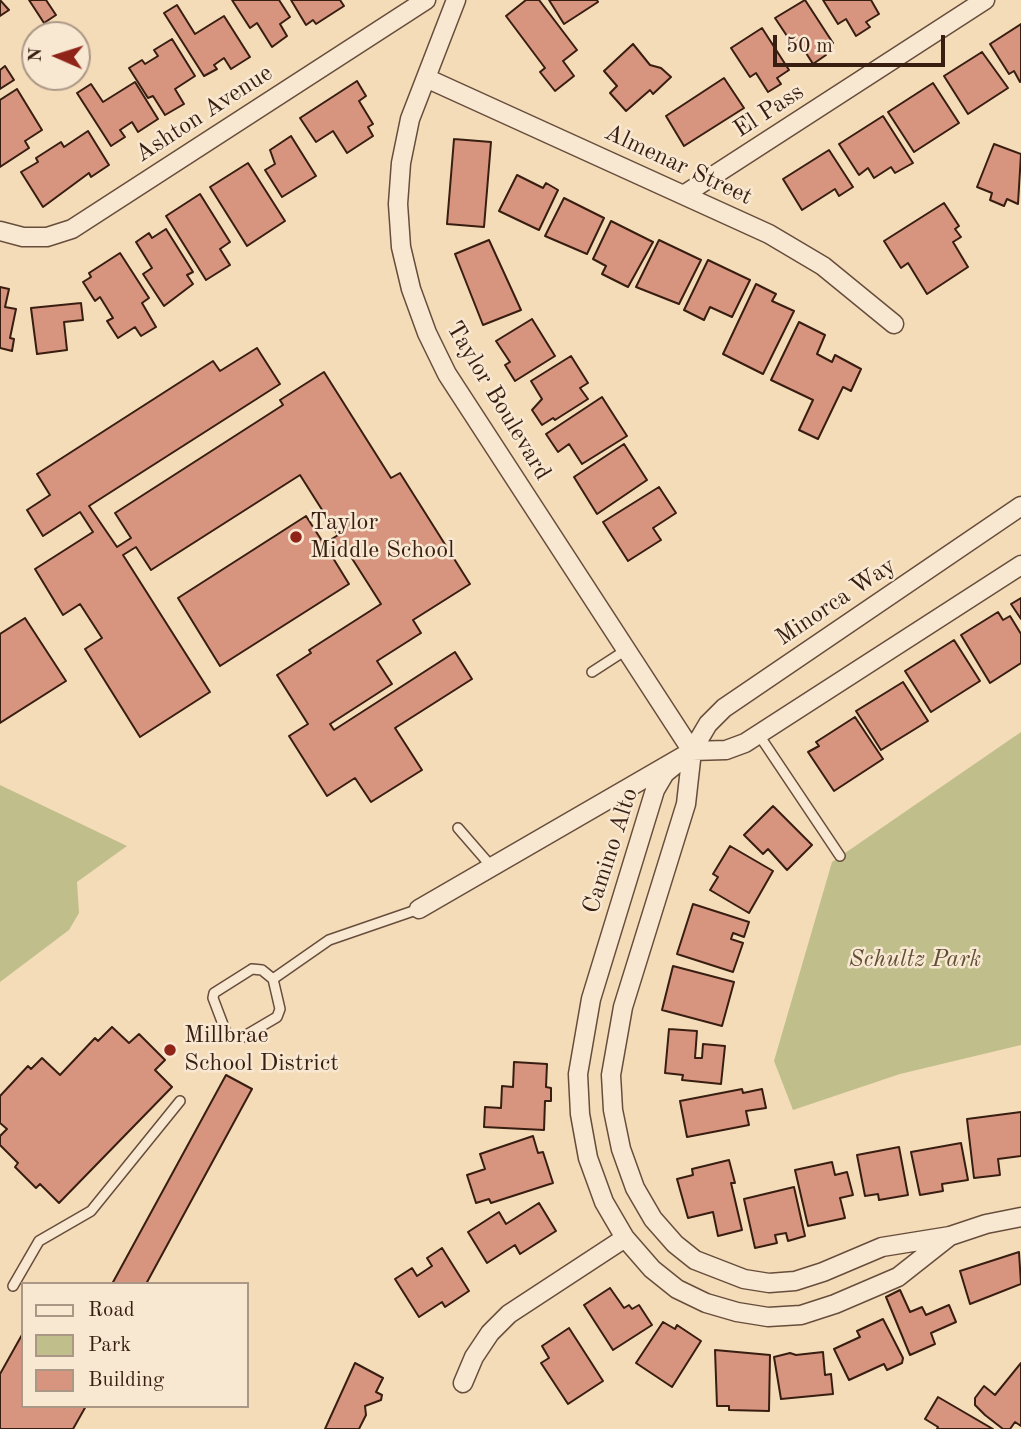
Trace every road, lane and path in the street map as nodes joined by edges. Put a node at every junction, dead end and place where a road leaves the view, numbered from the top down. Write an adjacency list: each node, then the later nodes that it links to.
1 (426, 0): 6 (street, Ashton Avenue)
2 (456, 0): 4 (street, Taylor Boulevard)
3 (985, 0): 5 (street, El Pass)
4 (426, 78): 5 (street, Almenar Street); 10 (street, Taylor Boulevard)
5 (685, 194): 7 (street, Almenar Street)
6 (0, 231)
7 (894, 324)
8 (1021, 506): 13 (street, Minorca Way)
9 (1021, 565): 12 (street, Minorca Way)
10 (626, 650): 11 (lane); 13 (street, Taylor Boulevard)
11 (592, 672)
12 (759, 735): 13 (street, Minorca Way); 15 (lane)
13 (692, 751): 16 (street, Minorca Way); 21 (street, Camino Alto); 22 (street, Camino Alto)
14 (458, 828): 16 (lane)
15 (840, 856)
16 (491, 866): 17 (street, Minorca Way)
17 (419, 909): 18 (lane)
18 (273, 979): 18 (lane)
19 (180, 1101): 23 (lane)
20 (1021, 1217): 21 (street, Camino Alto)
21 (950, 1236): 22 (street, Camino Alto)
22 (625, 1238): 24 (street)
23 (13, 1286)
24 (463, 1383)

